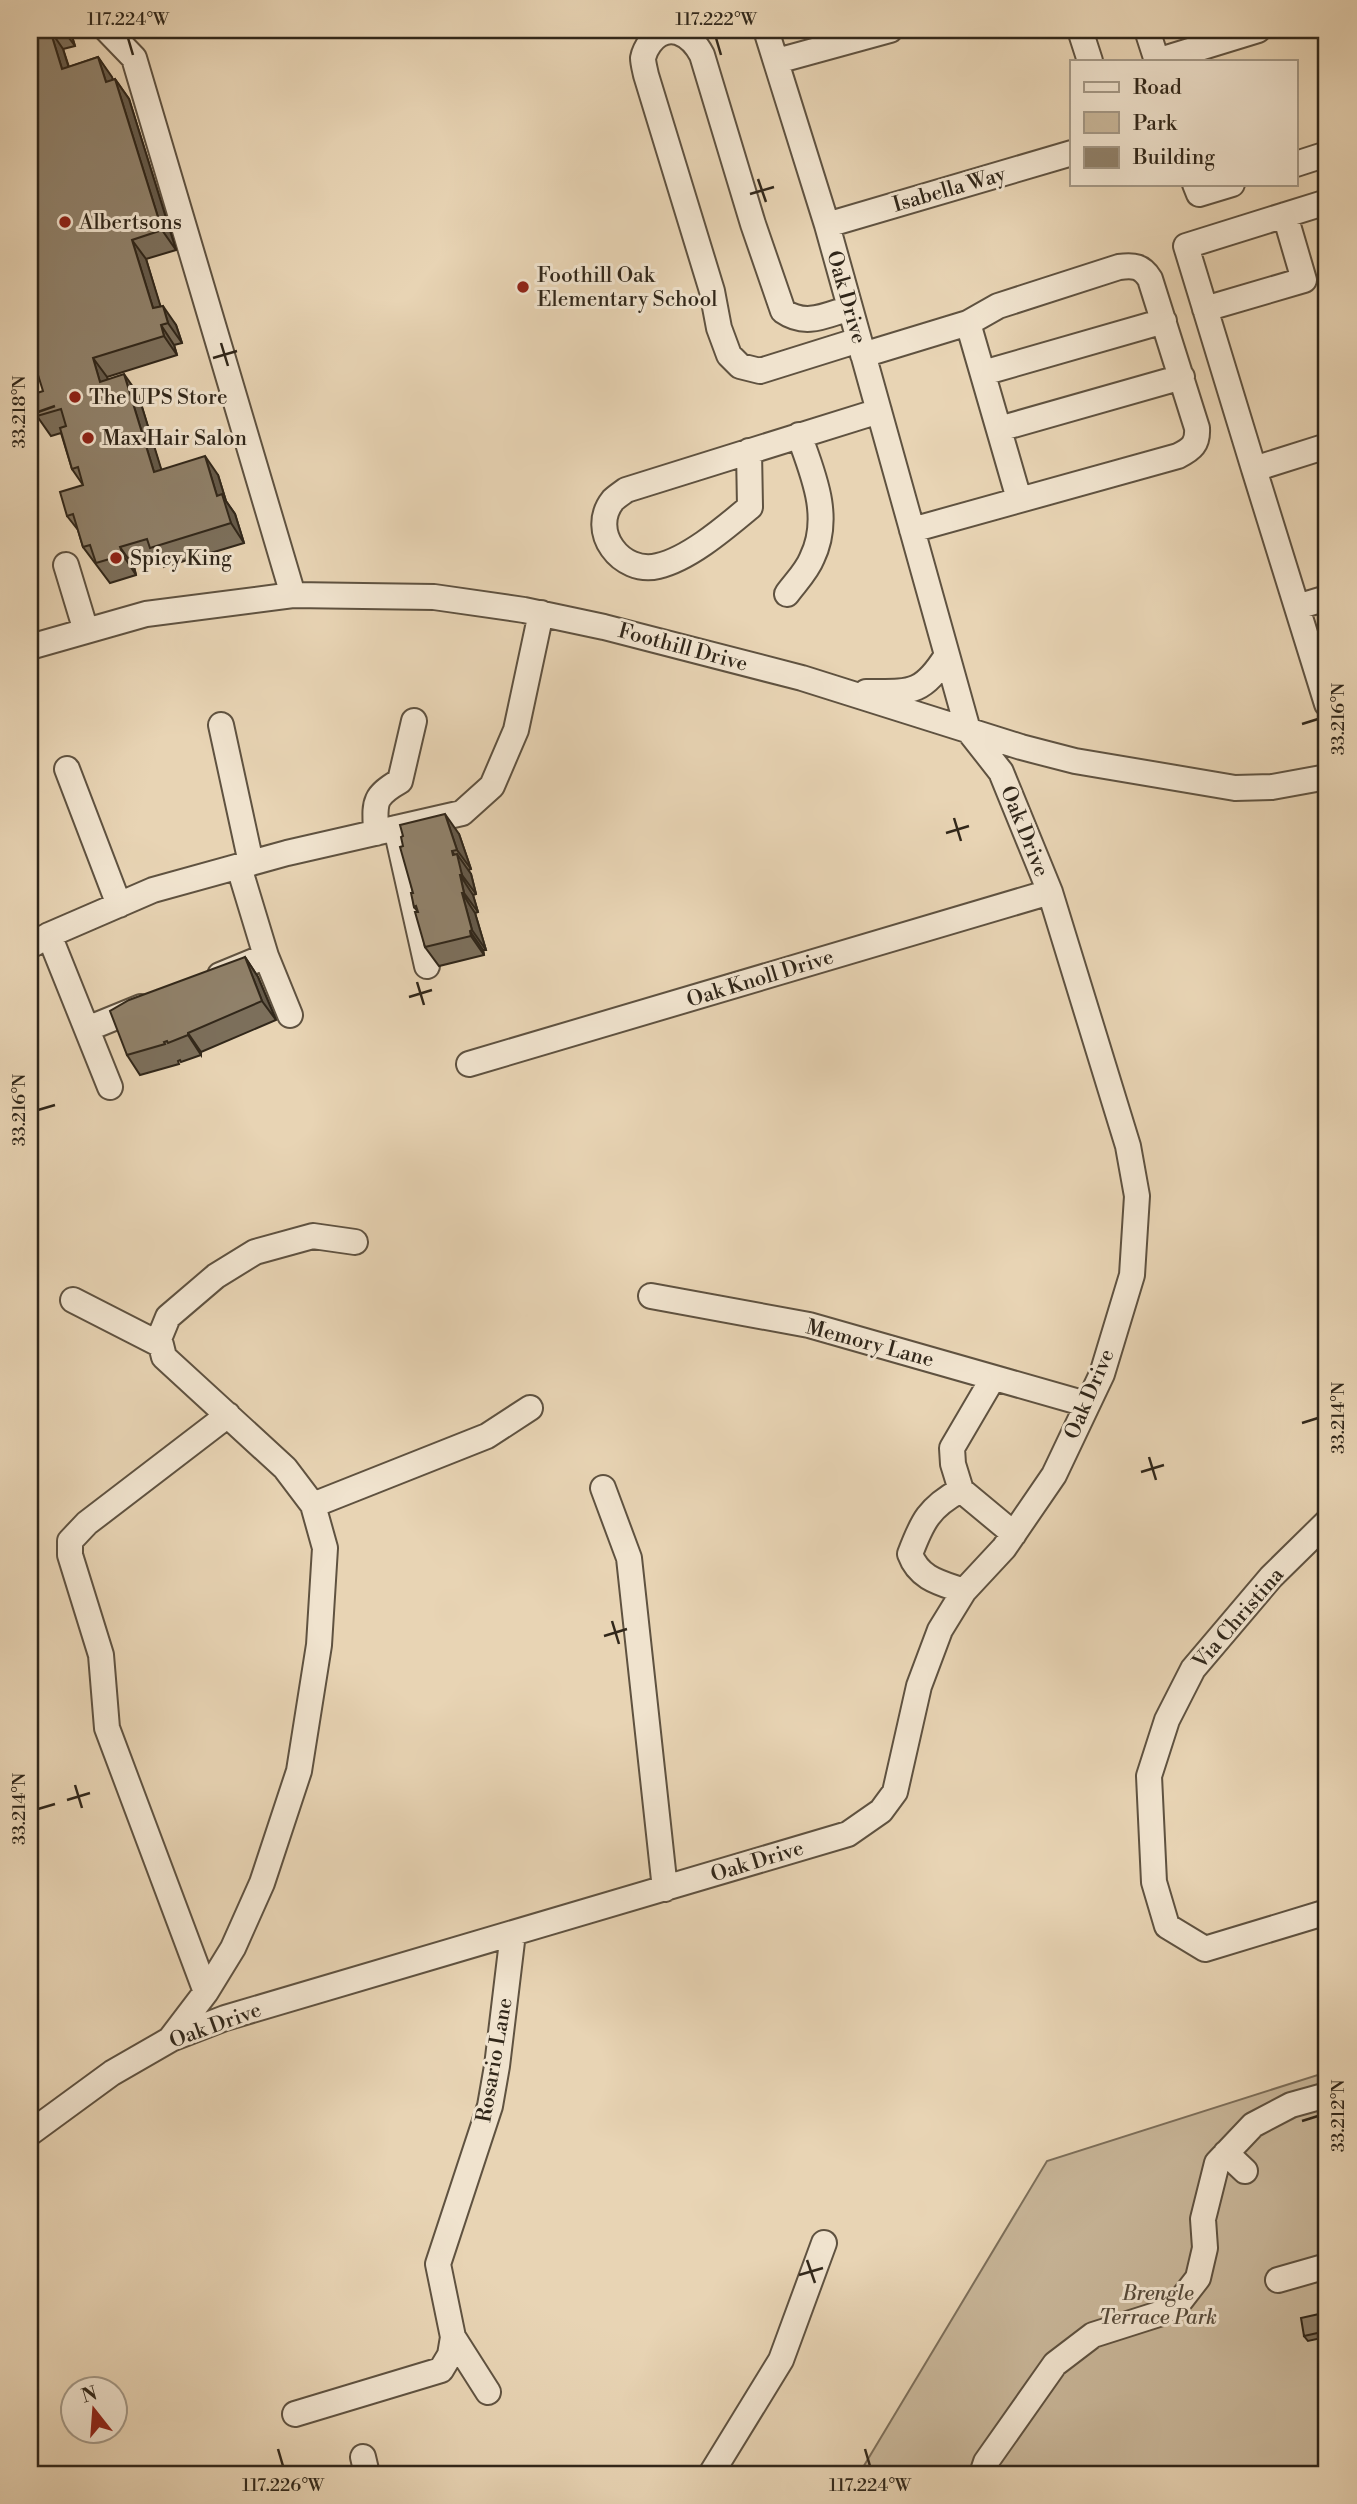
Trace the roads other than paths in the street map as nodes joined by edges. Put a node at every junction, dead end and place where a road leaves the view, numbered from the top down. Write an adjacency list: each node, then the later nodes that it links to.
1 (107, 30): 36 (street)
2 (766, 30): 10 (street, Oak Drive)
3 (890, 30): 10 (street)
4 (1080, 30): 7 (street)
5 (1147, 30): 8 (street)
6 (1258, 30): 9 (street)
7 (1090, 60)
8 (1157, 60)
9 (1160, 60)
10 (776, 61): 18 (street, Oak Drive)
11 (1070, 154): 18 (street, Isabella Way)
12 (1327, 154): 13 (street)
13 (1298, 163)
14 (1196, 186): 15 (street)
15 (1225, 186)
16 (1327, 202): 17 (street)
17 (1285, 215): 20 (street); 20 (street)
18 (827, 225): 19 (street, Oak Drive)
19 (850, 308): 23 (street, Oak Drive); 23 (street)
20 (1205, 310): 31 (street)
21 (1164, 321): 22 (street); 24 (street); 25 (street)
22 (968, 323): 23 (street); 24 (street)
23 (861, 348): 26 (street, Oak Drive)
24 (983, 373): 27 (street)
25 (1182, 377): 27 (street); 32 (street)
26 (879, 411): 28 (street); 33 (street, Oak Drive)
27 (999, 429): 32 (street)
28 (799, 435): 30 (street); 35 (street)
29 (1327, 446): 31 (street)
30 (749, 451): 30 (street)
31 (1254, 469): 38 (street)
32 (1019, 499): 33 (street)
33 (912, 530): 42 (street, Oak Drive)
34 (66, 565): 40 (street)
35 (787, 594)
36 (293, 595): 39 (street, Foothill Drive); 40 (street, Foothill Drive)
37 (1327, 598): 38 (street)
38 (1297, 607): 44 (street)
39 (541, 614): 43 (street, Foothill Drive); 50 (street)
40 (86, 631): 41 (street, Foothill Drive)
41 (30, 648)
42 (947, 655): 43 (street); 47 (street, Oak Drive)
43 (841, 692): 47 (street, Foothill Drive)
44 (1327, 704)
45 (414, 722): 50 (street)
46 (221, 725): 51 (street)
47 (968, 730): 49 (street, Foothill Drive); 52 (street, Oak Drive)
48 (67, 769): 53 (street)
49 (1327, 777)
50 (386, 830): 51 (street); 56 (street)
51 (245, 865): 53 (street); 55 (street)
52 (1050, 892): 61 (street, Oak Knoll Drive); 68 (street, Oak Drive)
53 (119, 905): 54 (street)
54 (39, 941): 60 (street)
55 (267, 956): 57 (street); 59 (street)
56 (427, 966)
57 (202, 982)
58 (164, 998): 60 (street)
59 (290, 1015)
60 (87, 1029): 62 (street)
61 (469, 1064)
62 (110, 1087)
63 (355, 1242): 66 (street)
64 (650, 1296): 67 (street, Memory Lane)
65 (73, 1300): 66 (street)
66 (161, 1345): 70 (street)
67 (993, 1378): 68 (street, Memory Lane); 72 (street)
68 (1086, 1404): 75 (street, Oak Drive)
69 (530, 1408): 73 (street)
70 (228, 1415): 73 (street); 80 (street)
71 (603, 1488): 77 (street)
72 (961, 1490): 75 (street); 76 (street)
73 (313, 1505): 80 (street)
74 (1327, 1522): 78 (street, Via Christina)
75 (1014, 1534): 76 (street, Oak Drive)
76 (964, 1591): 77 (street, Oak Drive)
77 (665, 1889): 79 (street, Oak Drive)
78 (1327, 1912)
79 (513, 1933): 81 (street, Oak Drive); 89 (street, Rosario Lane)
80 (206, 1992): 81 (street)
81 (171, 2039): 83 (street, Oak Drive)
82 (1327, 2095): 84 (street)
83 (30, 2133)
84 (1226, 2153): 85 (street); 93 (street)
85 (1245, 2171)
86 (824, 2243): 92 (street)
87 (1327, 2266): 88 (street)
88 (1278, 2280)
89 (453, 2337): 90 (street); 91 (street)
90 (488, 2392)
91 (295, 2414)
92 (711, 2474)
93 (982, 2474)

